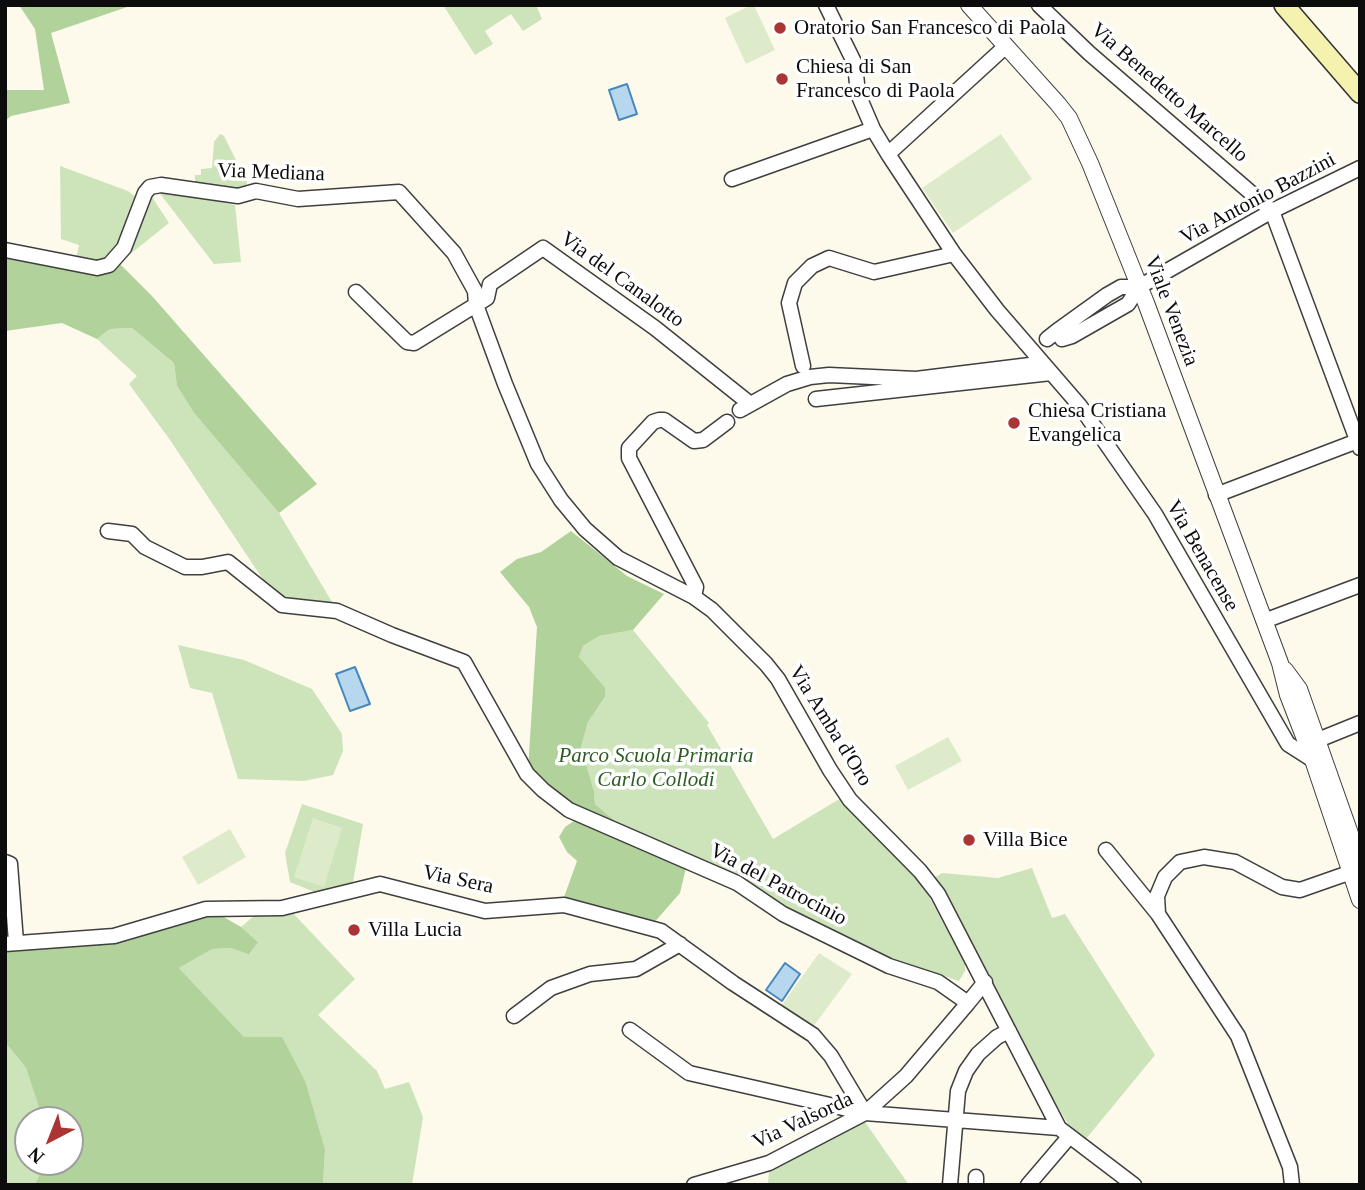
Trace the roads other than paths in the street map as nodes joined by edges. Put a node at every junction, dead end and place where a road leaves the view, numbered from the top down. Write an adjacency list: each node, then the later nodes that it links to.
1 (970, 5): 5 (street, Viale Venezia)
2 (1039, 5): 12 (street, Via Benedetto Marcello)
3 (1284, 5): 6 (main road)
4 (828, 6): 7 (street, Via Benacense)
5 (1006, 46): 8 (street); 15 (street, Viale Venezia)
6 (1360, 93)
7 (873, 129): 8 (street, Via Benacense); 10 (street)
8 (888, 155): 14 (street, Via Benacense)
9 (1360, 168): 12 (street, Via Antonio Bazzini)
10 (732, 179)
11 (399, 192): 13 (street, Via Mediana); 17 (street, Via Amba d'Oro)
12 (1272, 211): 15 (street, Via Antonio Bazzini); 24 (street)
13 (5, 250)
14 (954, 254): 19 (street, Via Benacense); 20 (street)
15 (1139, 287): 18 (street, Via Antonio Bazzini); 25 (street, Viale Venezia)
16 (355, 292): 17 (street)
17 (476, 305): 19 (street, Via del Canalotto); 28 (street, Via Amba d'Oro)
18 (1056, 338)
19 (1040, 360): 21 (street, Via Benacense)
20 (803, 366)
21 (1051, 373): 22 (street); 33 (street, Via Benacense)
22 (816, 400)
23 (727, 422): 28 (street)
24 (1359, 443): 25 (street)
25 (1216, 495): 29 (street, Viale Venezia)
26 (108, 531): 42 (street, Via del Patrocinio)
27 (1360, 585): 29 (street)
28 (694, 597): 41 (street, Via Amba d'Oro)
29 (1264, 621): 30 (street, Viale Venezia)
30 (1280, 663): 32 (street, Viale Venezia); 33 (street, Viale Venezia)
31 (1360, 723): 32 (street)
32 (1318, 740): 36 (street, Viale Venezia)
33 (1312, 760): 36 (street, Viale Venezia)
34 (1106, 850): 38 (street)
35 (5, 862): 39 (street, Via Sera)
36 (1356, 868): 37 (street, Viale Venezia); 38 (street)
37 (1360, 900)
38 (1158, 914): 53 (street)
39 (11, 943): 40 (street, Via Sera)
40 (680, 944): 43 (street); 46 (street, Via Sera)
41 (985, 982): 42 (street); 45 (street, Via Amba d'Oro)
42 (968, 1003): 46 (street)
43 (514, 1016)
44 (630, 1030): 46 (street)
45 (1009, 1031): 47 (street); 48 (street, Via Amba d'Oro)
46 (865, 1113): 47 (street, Via Valsorda); 49 (street, Via Valsorda)
47 (956, 1121): 48 (street, Via Valsorda); 50 (street)
48 (1064, 1133): 51 (street); 52 (street, Via Amba d'Oro)
49 (694, 1185)
50 (950, 1185)
51 (1028, 1185)
52 (1133, 1185)
53 (1292, 1185)

